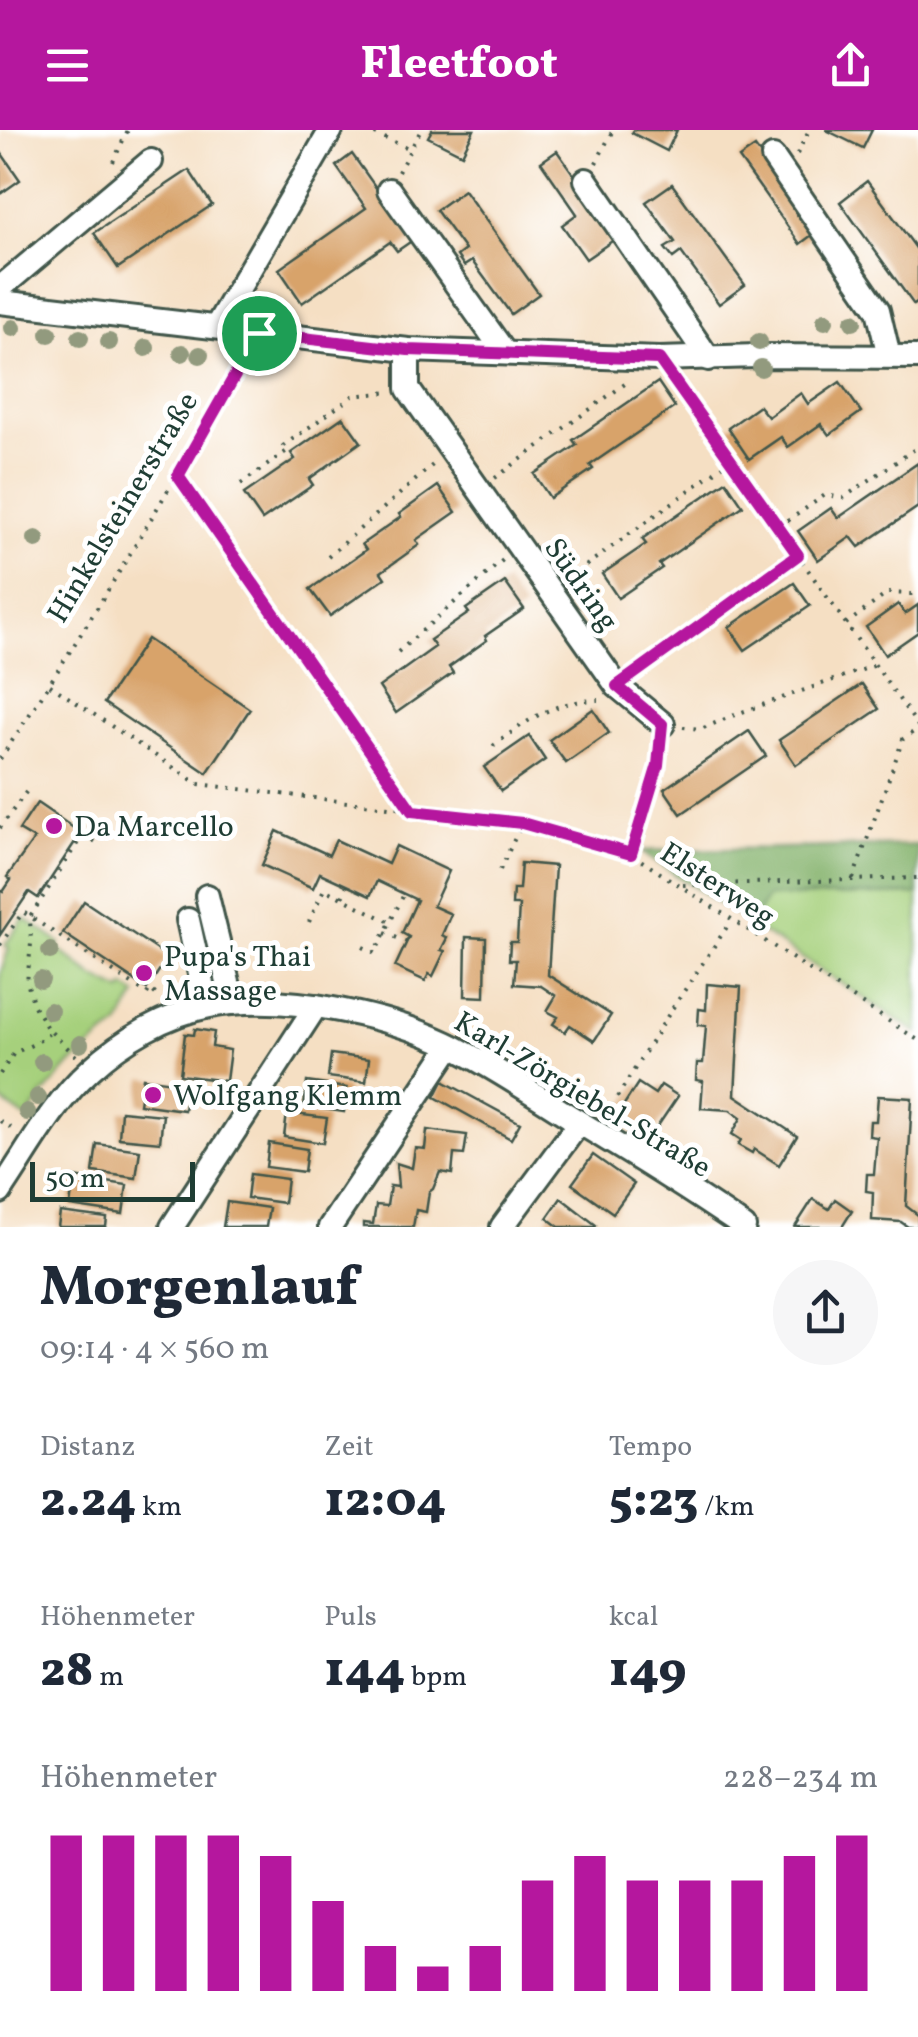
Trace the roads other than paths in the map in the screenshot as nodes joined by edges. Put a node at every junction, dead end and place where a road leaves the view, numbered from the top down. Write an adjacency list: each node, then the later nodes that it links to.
1 (331, 130): 8 (street)
2 (773, 157): 11 (street)
3 (151, 162): 6 (street)
4 (586, 180): 12 (street)
5 (389, 190): 10 (street)
6 (0, 288)
7 (0, 302): 8 (street)
8 (216, 328): 9 (street)
9 (408, 350): 10 (street); 14 (street, Südring)
10 (505, 353): 12 (street)
11 (890, 356): 12 (street); 13 (street)
12 (708, 358)
13 (918, 358)
14 (662, 724)
15 (206, 896): 17 (street)
16 (188, 920): 18 (street)
17 (233, 1003): 18 (street, Karl-Zörgiebel-Straße); 19 (street, Karl-Zörgiebel-Straße)
18 (208, 1006): 22 (street, Karl-Zörgiebel-Straße)
19 (316, 1006): 20 (street, Karl-Zörgiebel-Straße); 24 (street)
20 (451, 1046): 21 (street, Karl-Zörgiebel-Straße); 25 (street)
21 (588, 1127): 23 (street, Karl-Zörgiebel-Straße); 26 (street)
22 (0, 1192)
23 (736, 1225)
24 (172, 1227)
25 (330, 1227)
26 (502, 1227)

